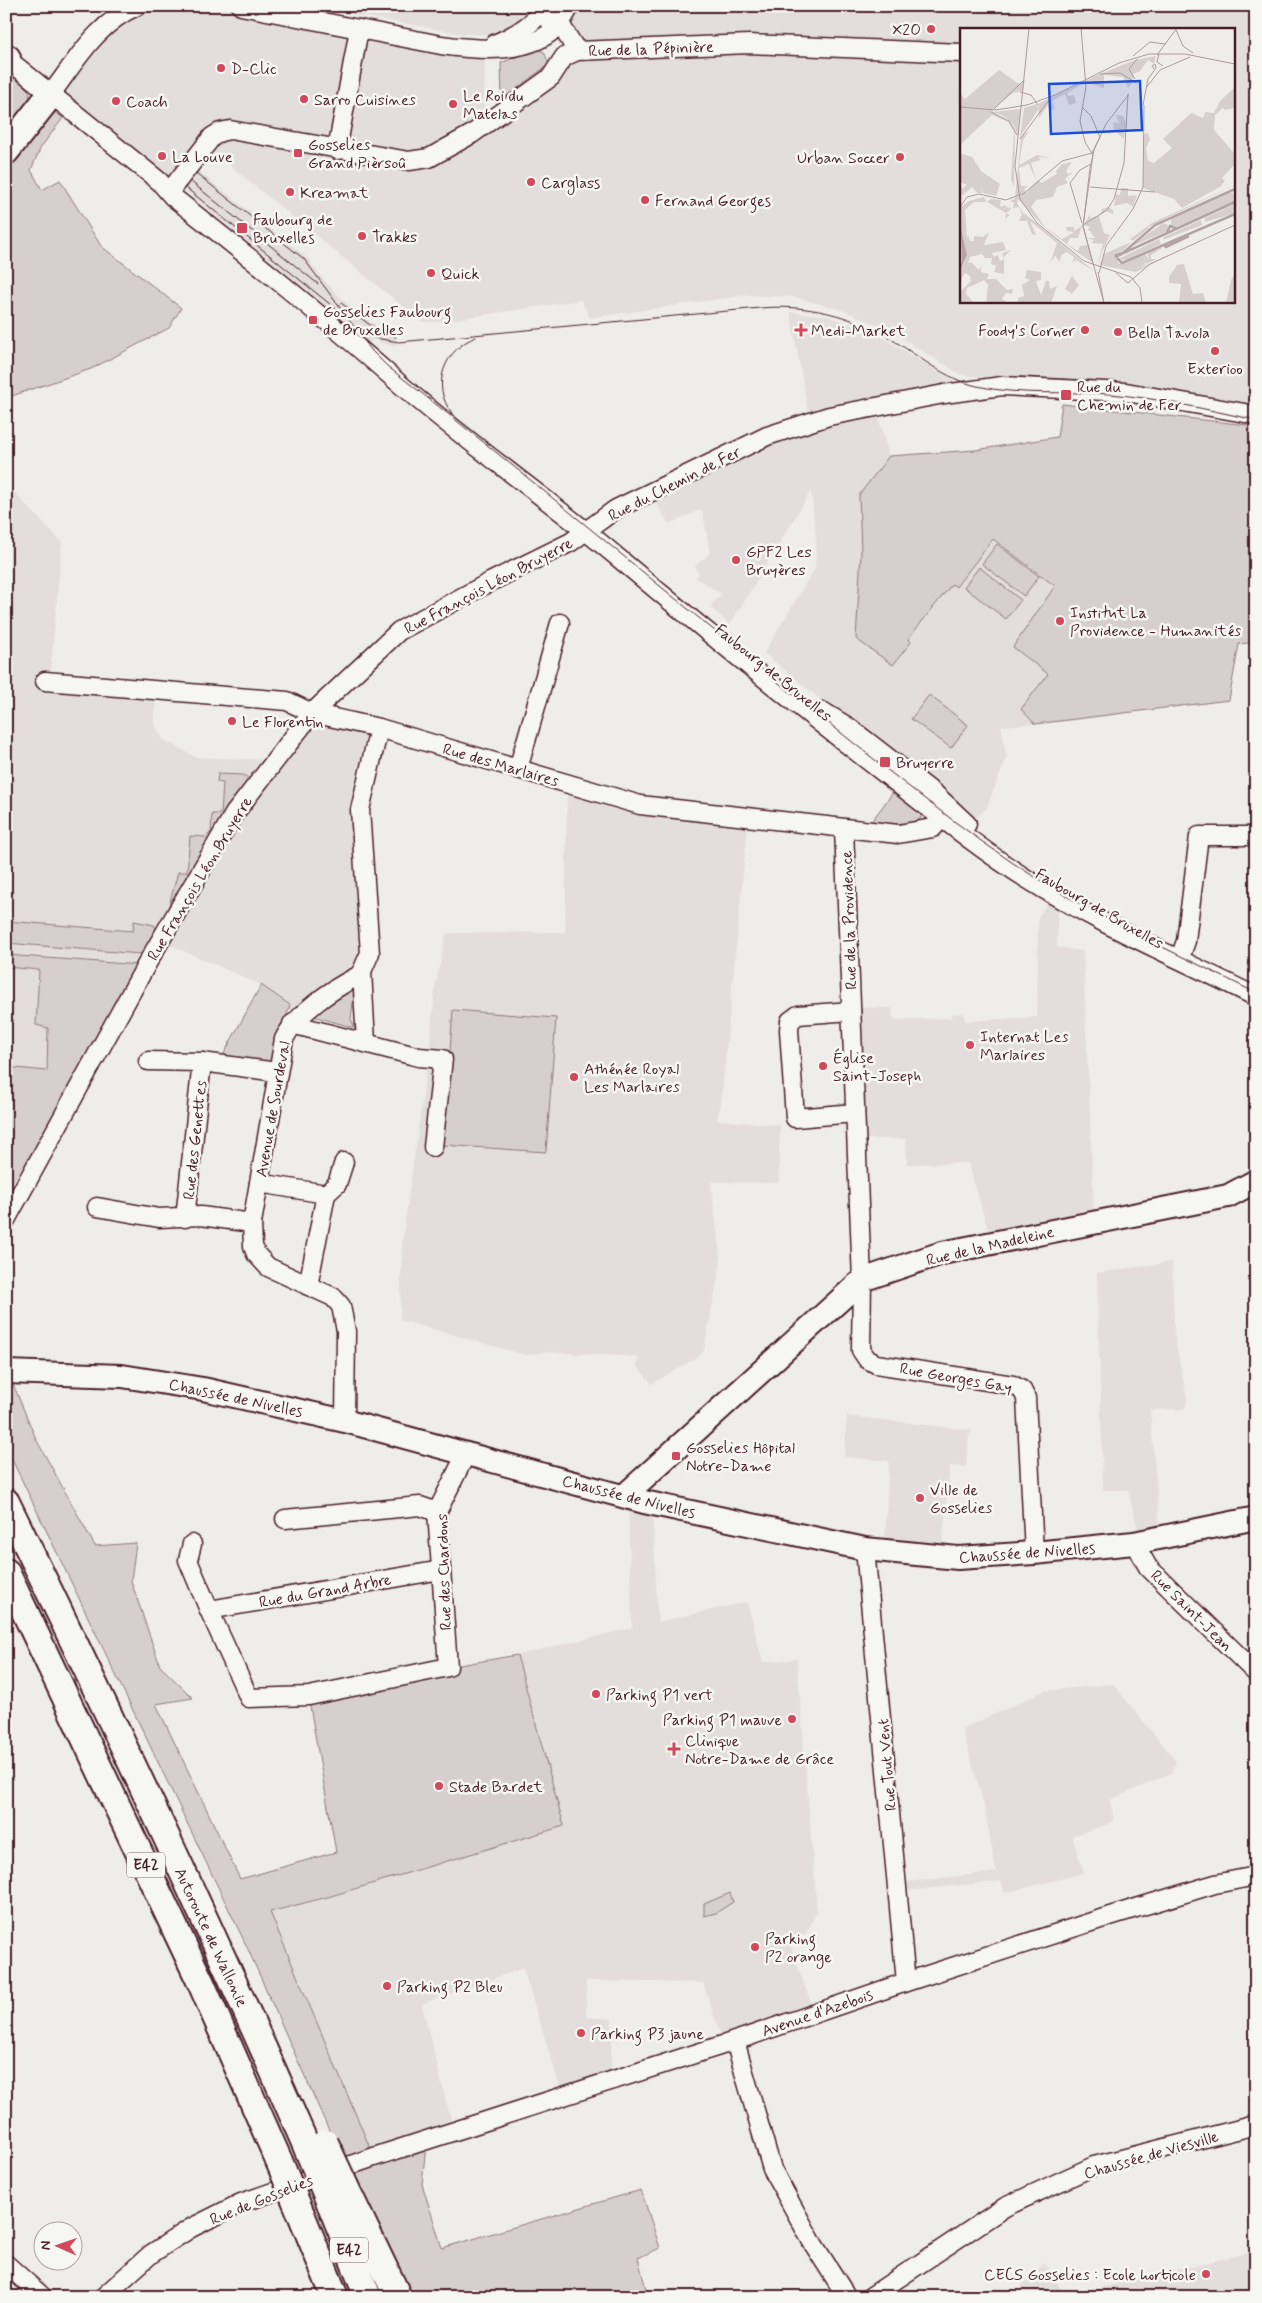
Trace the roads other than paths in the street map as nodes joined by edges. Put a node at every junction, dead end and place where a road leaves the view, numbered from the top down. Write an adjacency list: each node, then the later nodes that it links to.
1 (137, 6): 11 (street)
2 (240, 6): 5 (street)
3 (570, 6): 6 (street)
4 (543, 11): 6 (street); 7 (street)
5 (358, 29): 7 (street); 12 (street)
6 (553, 29): 7 (street); 9 (street)
7 (487, 48)
8 (960, 53): 9 (street, Rue de la Pépinière)
9 (570, 54): 12 (street)
10 (6, 58): 11 (street, Faubourg de Bruxelles)
11 (51, 94): 13 (highway); 14 (street, Faubourg de Bruxelles)
12 (337, 150): 14 (street)
13 (6, 151)
14 (168, 192): 16 (street, Faubourg de Bruxelles)
15 (1256, 415): 16 (street, Rue du Chemin de Fer)
16 (590, 528): 19 (street, Rue François Léon Bruyerre); 22 (street, Faubourg de Bruxelles)
17 (560, 623): 21 (street)
18 (45, 681): 19 (street, Rue des Marlaires)
19 (312, 714): 20 (street, Rue des Marlaires); 42 (street, Rue François Léon Bruyerre)
20 (379, 728): 21 (street, Rue des Marlaires); 26 (street)
21 (518, 769): 23 (street, Rue des Marlaires)
22 (946, 813): 23 (street, Rue des Marlaires); 25 (street, Faubourg de Bruxelles)
23 (844, 829): 28 (street, Rue de la Providence)
24 (1256, 836): 25 (street)
25 (1180, 958): 27 (street, Faubourg de Bruxelles)
26 (362, 971): 29 (street, Avenue de Sourdeval); 30 (street)
27 (1256, 997)
28 (851, 1012): 34 (street, Rue de la Providence); 34 (street, Rue de la Providence)
29 (292, 1024): 30 (street); 33 (street, Avenue de Sourdeval)
30 (366, 1043): 35 (street)
31 (148, 1061): 32 (street)
32 (202, 1062): 33 (street); 41 (street, Rue des Genettes)
33 (277, 1072): 38 (street, Avenue de Sourdeval)
34 (856, 1113): 44 (street, Rue de la Providence)
35 (433, 1147)
36 (344, 1162): 39 (street)
37 (1256, 1182): 44 (main road, Rue de la Madeleine)
38 (259, 1183): 39 (street); 43 (street, Avenue de Sourdeval)
39 (326, 1194): 45 (street)
40 (97, 1207): 41 (street)
41 (185, 1218): 43 (street)
42 (6, 1220)
43 (252, 1224): 45 (street, Avenue de Sourdeval)
44 (862, 1280): 49 (main road, Rue de la Madeleine); 57 (street, Rue Georges Gay)
45 (308, 1286): 47 (street, Avenue de Sourdeval)
46 (6, 1372): 47 (main road, Chaussée de Nivelles)
47 (345, 1421): 48 (main road, Chaussée de Nivelles)
48 (466, 1454): 49 (main road, Chaussée de Nivelles); 51 (street, Rue des Chardons)
49 (634, 1499): 56 (main road, Chaussée de Nivelles)
50 (6, 1502): 67 (highway, Autoroute de Wallonie / E42, bridge)
51 (437, 1512): 53 (street); 58 (street, Rue des Chardons)
52 (1256, 1518): 55 (main road, Chaussée de Nivelles)
53 (285, 1519)
54 (192, 1544): 60 (street)
55 (1134, 1544): 57 (main road, Chaussée de Nivelles); 61 (street, Rue Saint-Jean)
56 (865, 1549): 57 (main road, Chaussée de Nivelles); 63 (street, Rue Tout Vent)
57 (1034, 1553)
58 (441, 1570): 60 (street, Rue du Grand Arbre); 60 (street, Rue des Chardons)
59 (6, 1572): 68 (highway, Autoroute de Wallonie / E42, bridge)
60 (208, 1610)
61 (1256, 1673)
62 (1256, 1876): 63 (street, Avenue d'Azebois)
63 (906, 1982): 64 (street, Avenue d'Azebois)
64 (735, 2041): 66 (street, Avenue d'Azebois); 76 (street)
65 (1256, 2126): 77 (street, Chaussée de Viesville)
66 (380, 2155): 71 (street, Rue de Gosselies)
67 (340, 2199): 74 (highway, E42); 75 (highway)
68 (301, 2214): 72 (highway); 73 (highway, Autoroute de Wallonie / E42)
69 (6, 2264): 70 (street)
70 (43, 2297)
71 (102, 2297)
72 (316, 2297)
73 (335, 2297)
74 (368, 2297)
75 (398, 2297)
76 (847, 2297)
77 (870, 2297)

